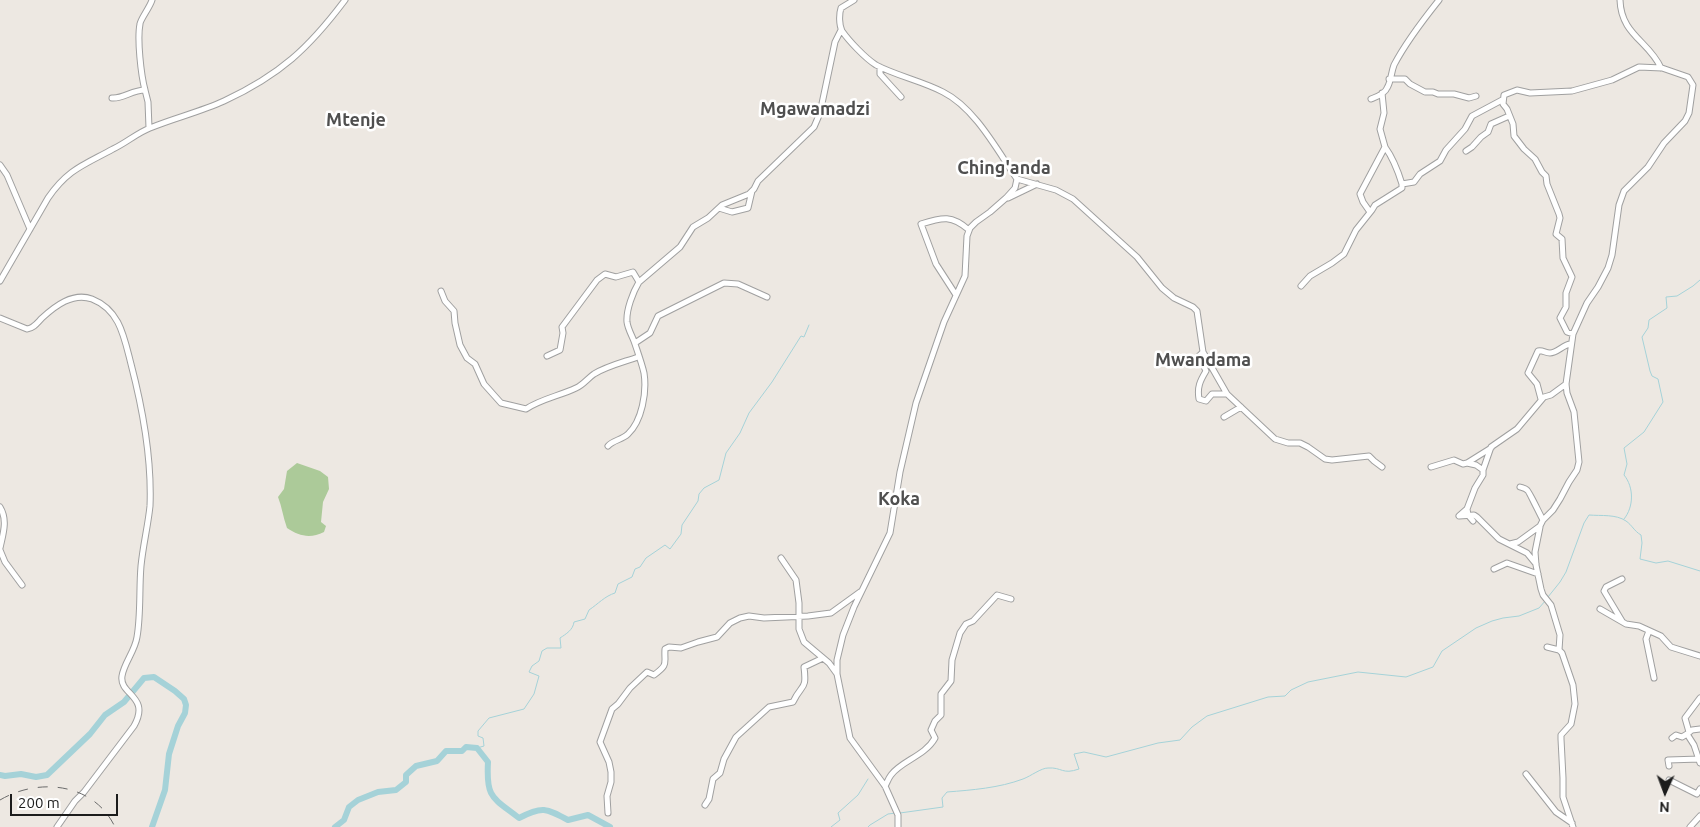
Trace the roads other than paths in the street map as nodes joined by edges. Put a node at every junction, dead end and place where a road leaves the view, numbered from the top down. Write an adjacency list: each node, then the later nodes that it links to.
1 (152, 0): 12 (street)
2 (346, 0): 20 (street)
3 (854, 0): 6 (street)
4 (1439, 0): 9 (street)
5 (1620, 0): 8 (street)
6 (841, 30): 7 (street); 29 (street)
7 (880, 67): 15 (street); 26 (street)
8 (1661, 68): 11 (street); 18 (street)
9 (1389, 79): 13 (street); 14 (street)
10 (1700, 80): 11 (street)
11 (1693, 85): 42 (street)
12 (145, 90): 16 (street); 20 (street)
13 (1382, 93): 17 (street); 21 (street)
14 (1476, 96)
15 (901, 97)
16 (112, 98)
17 (1371, 99)
18 (1502, 100): 19 (street); 28 (street)
19 (1509, 116): 22 (street); 42 (street)
20 (149, 128): 33 (street)
21 (1385, 147): 28 (street); 32 (street)
22 (1466, 151)
23 (0, 165): 24 (street)
24 (7, 175): 25 (street); 33 (street)
25 (0, 178)
26 (1017, 179): 27 (street); 30 (street)
27 (1037, 184): 30 (street); 45 (street)
28 (1402, 184): 32 (street)
29 (752, 191): 31 (street); 31 (street)
30 (1006, 198): 34 (street)
31 (719, 208): 36 (street)
32 (1370, 212): 37 (street)
33 (30, 229): 35 (street)
34 (969, 230): 39 (street); 39 (street)
35 (0, 281)
36 (639, 282): 43 (street); 46 (street)
37 (1301, 286)
38 (442, 291): 47 (street)
39 (956, 295): 73 (street)
40 (767, 297): 43 (street)
41 (0, 318): 99 (street)
42 (1572, 334): 44 (street)
43 (635, 344): 47 (street)
44 (1570, 344): 48 (street); 50 (street)
45 (1203, 352): 49 (street); 49 (street)
46 (547, 356)
47 (638, 357): 53 (street)
48 (1566, 384): 50 (street); 62 (street)
49 (1227, 394): 51 (street)
50 (1541, 400): 54 (street)
51 (1241, 407): 52 (street); 56 (street)
52 (1224, 417)
53 (608, 446)
54 (1491, 447): 55 (street); 58 (street)
55 (1467, 463): 57 (street); 58 (street)
56 (1382, 467)
57 (1431, 467)
58 (1483, 470): 61 (street)
59 (1520, 487): 62 (street)
60 (0, 507): 66 (street)
61 (1468, 512): 63 (street); 65 (street)
62 (1543, 520): 64 (street)
63 (1473, 521)
64 (1540, 526): 65 (street); 68 (street)
65 (1510, 544): 68 (street)
66 (0, 549): 72 (street)
67 (780, 558): 76 (street)
68 (1536, 565): 70 (street)
69 (1494, 569): 70 (street)
70 (1538, 574): 80 (street)
71 (1622, 579): 77 (street)
72 (22, 585)
73 (861, 591): 76 (street); 83 (street)
74 (1011, 599): 93 (street)
75 (1600, 609): 77 (street)
76 (799, 616): 82 (street); 96 (street)
77 (1622, 621): 78 (street)
78 (1649, 631): 81 (street); 84 (street)
79 (1547, 647): 80 (street)
80 (1559, 650): 98 (street)
81 (1700, 656)
82 (823, 658): 83 (street); 95 (street)
83 (837, 674): 93 (street)
84 (1654, 678)
85 (1700, 698): 87 (street)
86 (1700, 729): 87 (street)
87 (1688, 733): 88 (street); 89 (street)
88 (1672, 738)
89 (1699, 760): 90 (street)
90 (1669, 766)
91 (1526, 774): 98 (street)
92 (1669, 780): 94 (street)
93 (885, 786): 100 (street)
94 (1700, 789)
95 (706, 805)
96 (608, 813)
97 (1700, 816): 101 (street)
98 (1573, 825)
99 (57, 827)
100 (898, 827)
101 (1690, 827)

